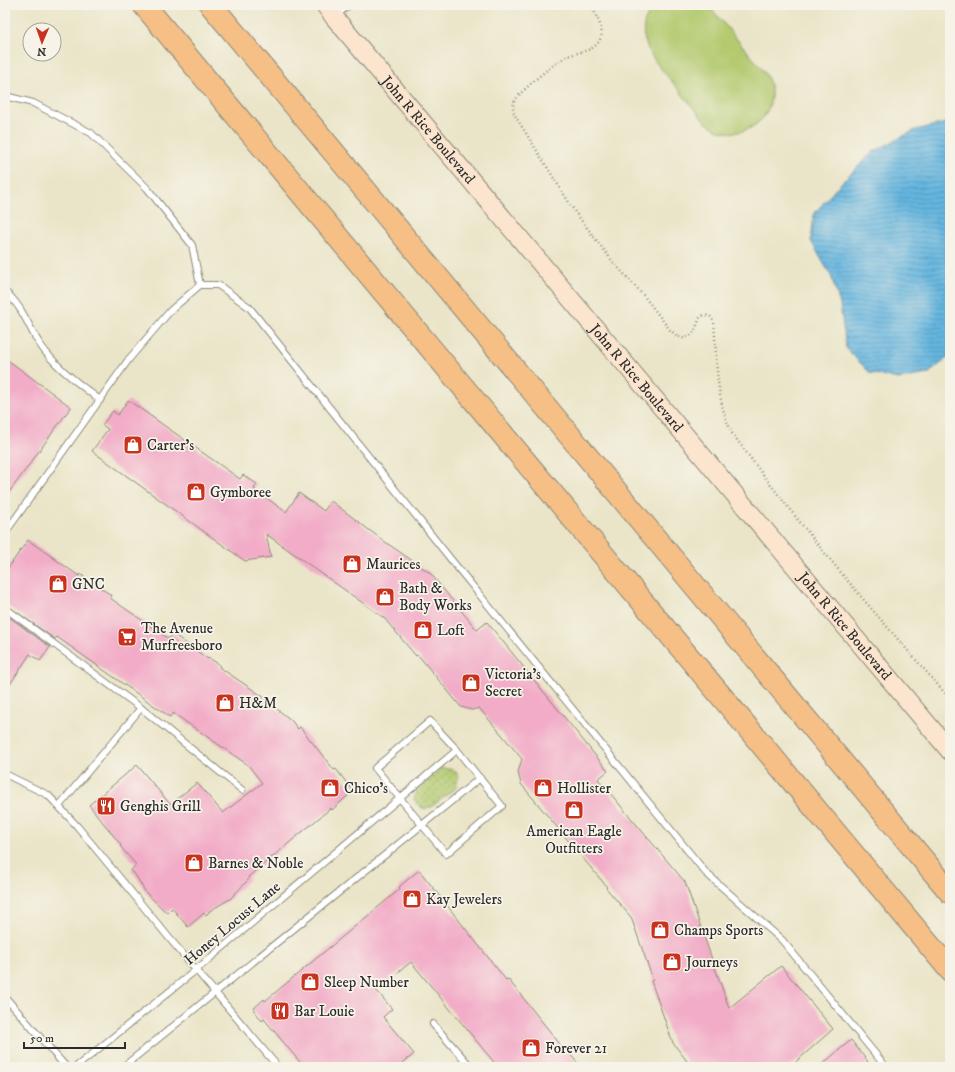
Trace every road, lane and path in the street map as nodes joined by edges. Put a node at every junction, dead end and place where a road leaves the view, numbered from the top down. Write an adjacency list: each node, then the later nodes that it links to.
1 (144, 5): 26 (highway)
2 (211, 5): 24 (highway)
3 (349, 5): 7 (lane)
4 (534, 5): 5 (lane)
5 (538, 5)
6 (591, 5): 14 (path)
7 (330, 11): 17 (street, John R Rice Boulevard)
8 (5, 96): 9 (lane)
9 (200, 285): 11 (lane); 35 (lane)
10 (5, 292): 11 (lane)
11 (100, 400): 12 (lane)
12 (5, 533)
13 (5, 608): 15 (lane)
14 (950, 699)
15 (141, 708): 20 (lane); 22 (lane)
16 (457, 750): 19 (lane); 21 (lane, Honey Locust Lane); 21 (lane)
17 (950, 751)
18 (5, 774): 22 (lane)
19 (480, 778): 23 (lane); 23 (lane)
20 (242, 790)
21 (400, 799): 23 (lane); 25 (lane, Honey Locust Lane)
22 (59, 806): 25 (lane)
23 (422, 825): 27 (lane)
24 (950, 892)
25 (196, 970): 27 (lane); 31 (lane, Honey Locust Lane)
26 (950, 970)
27 (216, 993): 32 (lane); 33 (lane)
28 (5, 998): 30 (lane)
29 (433, 1024): 34 (lane)
30 (66, 1067)
31 (76, 1067)
32 (123, 1067)
33 (278, 1067)
34 (471, 1067)
35 (886, 1067)

